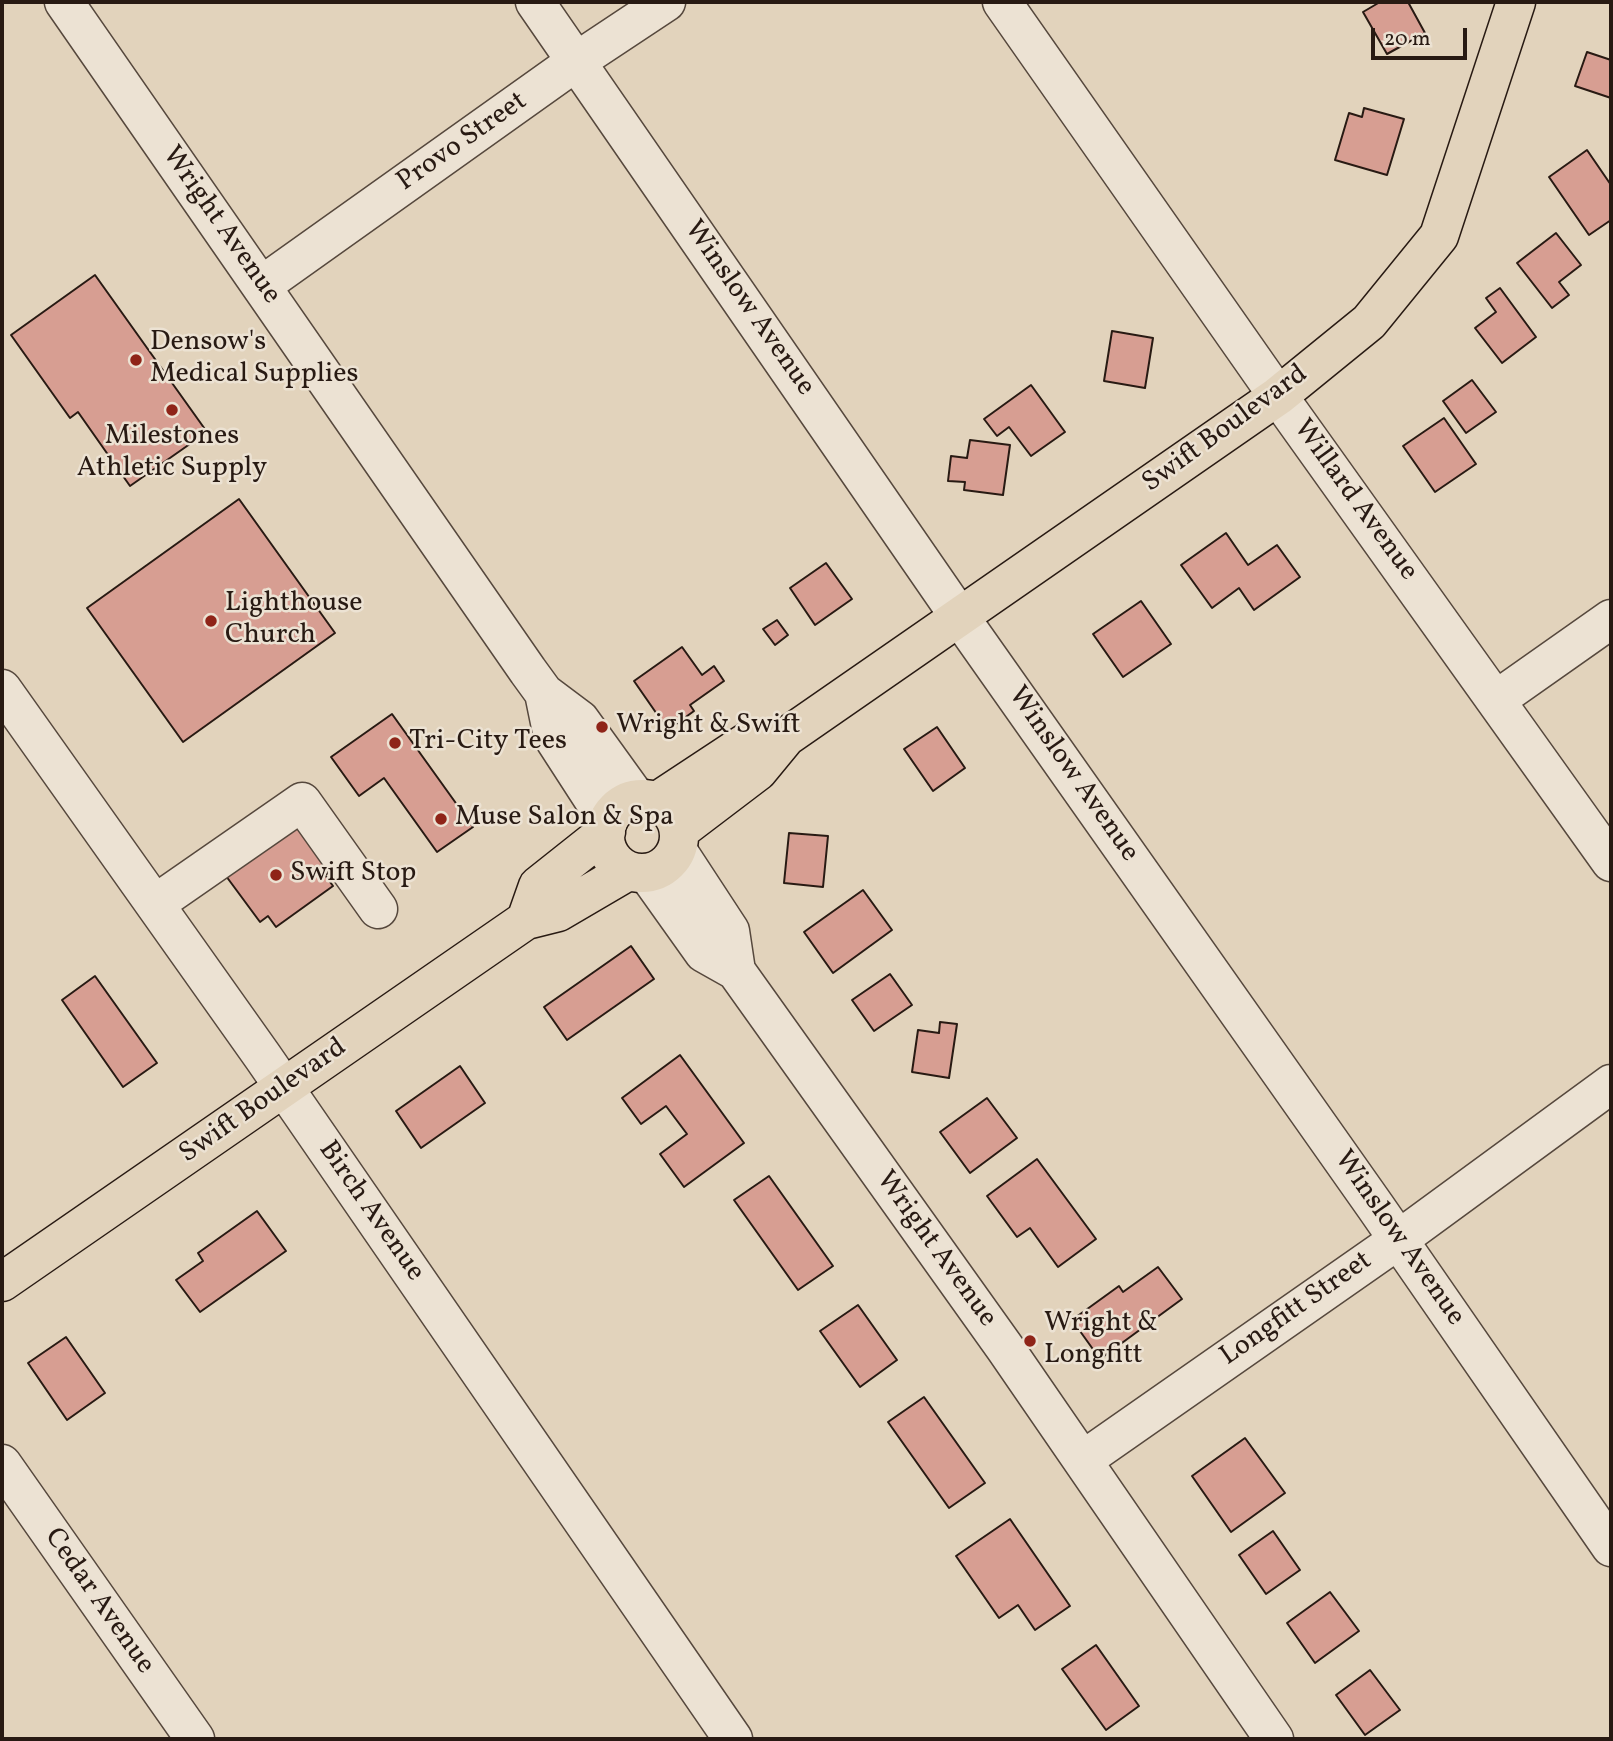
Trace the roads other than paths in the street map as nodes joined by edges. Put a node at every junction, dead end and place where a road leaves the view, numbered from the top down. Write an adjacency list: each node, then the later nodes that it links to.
1 (64, 2): 7 (street, Wright Avenue)
2 (535, 2): 6 (street, Winslow Avenue)
3 (666, 2): 6 (street, Provo Street)
4 (1002, 2): 8 (street, Willard Avenue)
5 (1516, 2): 8 (main road, Swift Boulevard)
6 (577, 61): 7 (street, Provo Street); 9 (street, Winslow Avenue)
7 (261, 286): 12 (street, Wright Avenue)
8 (1278, 396): 9 (main road, Swift Boulevard); 13 (street, Willard Avenue)
9 (959, 616): 14 (main road, Swift Boulevard); 24 (street, Winslow Avenue)
10 (1611, 619): 13 (street)
11 (2, 689): 18 (street, Birch Avenue)
12 (544, 692): 14 (street, Wright Avenue); 15 (street, Wright Avenue)
13 (1496, 700): 16 (street, Willard Avenue)
14 (662, 820): 15 (main road); 17 (main road); 21 (street, Wright Avenue)
15 (607, 827): 17 (main road); 20 (main road)
16 (1611, 862)
17 (638, 872): 20 (main road, Swift Boulevard); 21 (street, Wright Avenue)
18 (155, 904): 19 (street); 23 (street, Birch Avenue)
19 (378, 909)
20 (526, 920): 23 (main road, Swift Boulevard)
21 (736, 971): 26 (street, Wright Avenue)
22 (1611, 1084): 24 (street, Longfitt Street)
23 (285, 1089): 25 (main road, Swift Boulevard); 30 (street, Birch Avenue)
24 (1398, 1240): 26 (street, Longfitt Street); 28 (street, Winslow Avenue)
25 (2, 1282)
26 (1083, 1460): 31 (street, Wright Avenue)
27 (2, 1464): 29 (street, Cedar Avenue)
28 (1611, 1547)
29 (195, 1739)
30 (733, 1739)
31 (1275, 1739)

